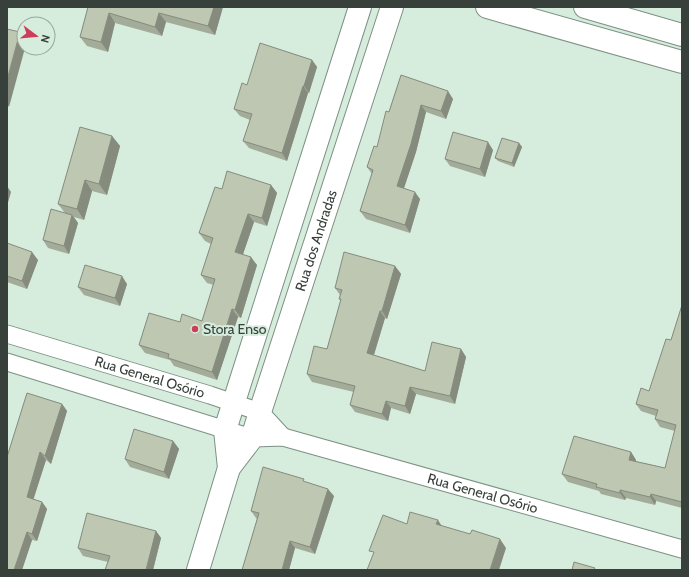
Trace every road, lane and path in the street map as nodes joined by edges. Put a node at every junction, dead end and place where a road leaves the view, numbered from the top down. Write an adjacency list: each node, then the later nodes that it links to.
1 (360, 7): 8 (street, Rua dos Andradas)
2 (392, 7): 9 (street, Rua dos Andradas)
3 (487, 7): 5 (street)
4 (585, 7): 6 (street)
5 (510, 10): 7 (street)
6 (682, 35): 7 (street)
7 (679, 61)
8 (278, 266): 9 (street); 12 (street, Rua dos Andradas)
9 (305, 273): 13 (street, Rua dos Andradas)
10 (13, 336): 11 (street); 12 (street, Rua General Osório)
11 (8, 366): 14 (street, Rua General Osório)
12 (234, 403): 13 (street, Rua General Osório); 14 (street, Rua dos Andradas)
13 (260, 412): 15 (street, Rua General Osório); 16 (street, Rua dos Andradas)
14 (226, 430): 16 (street, Rua General Osório); 17 (street, Rua dos Andradas)
15 (283, 437): 16 (street, Rua General Osório); 18 (street, Rua General Osório)
16 (252, 438): 17 (street, Rua dos Andradas)
17 (229, 468): 19 (street, Rua dos Andradas)
18 (682, 549)
19 (198, 570)

